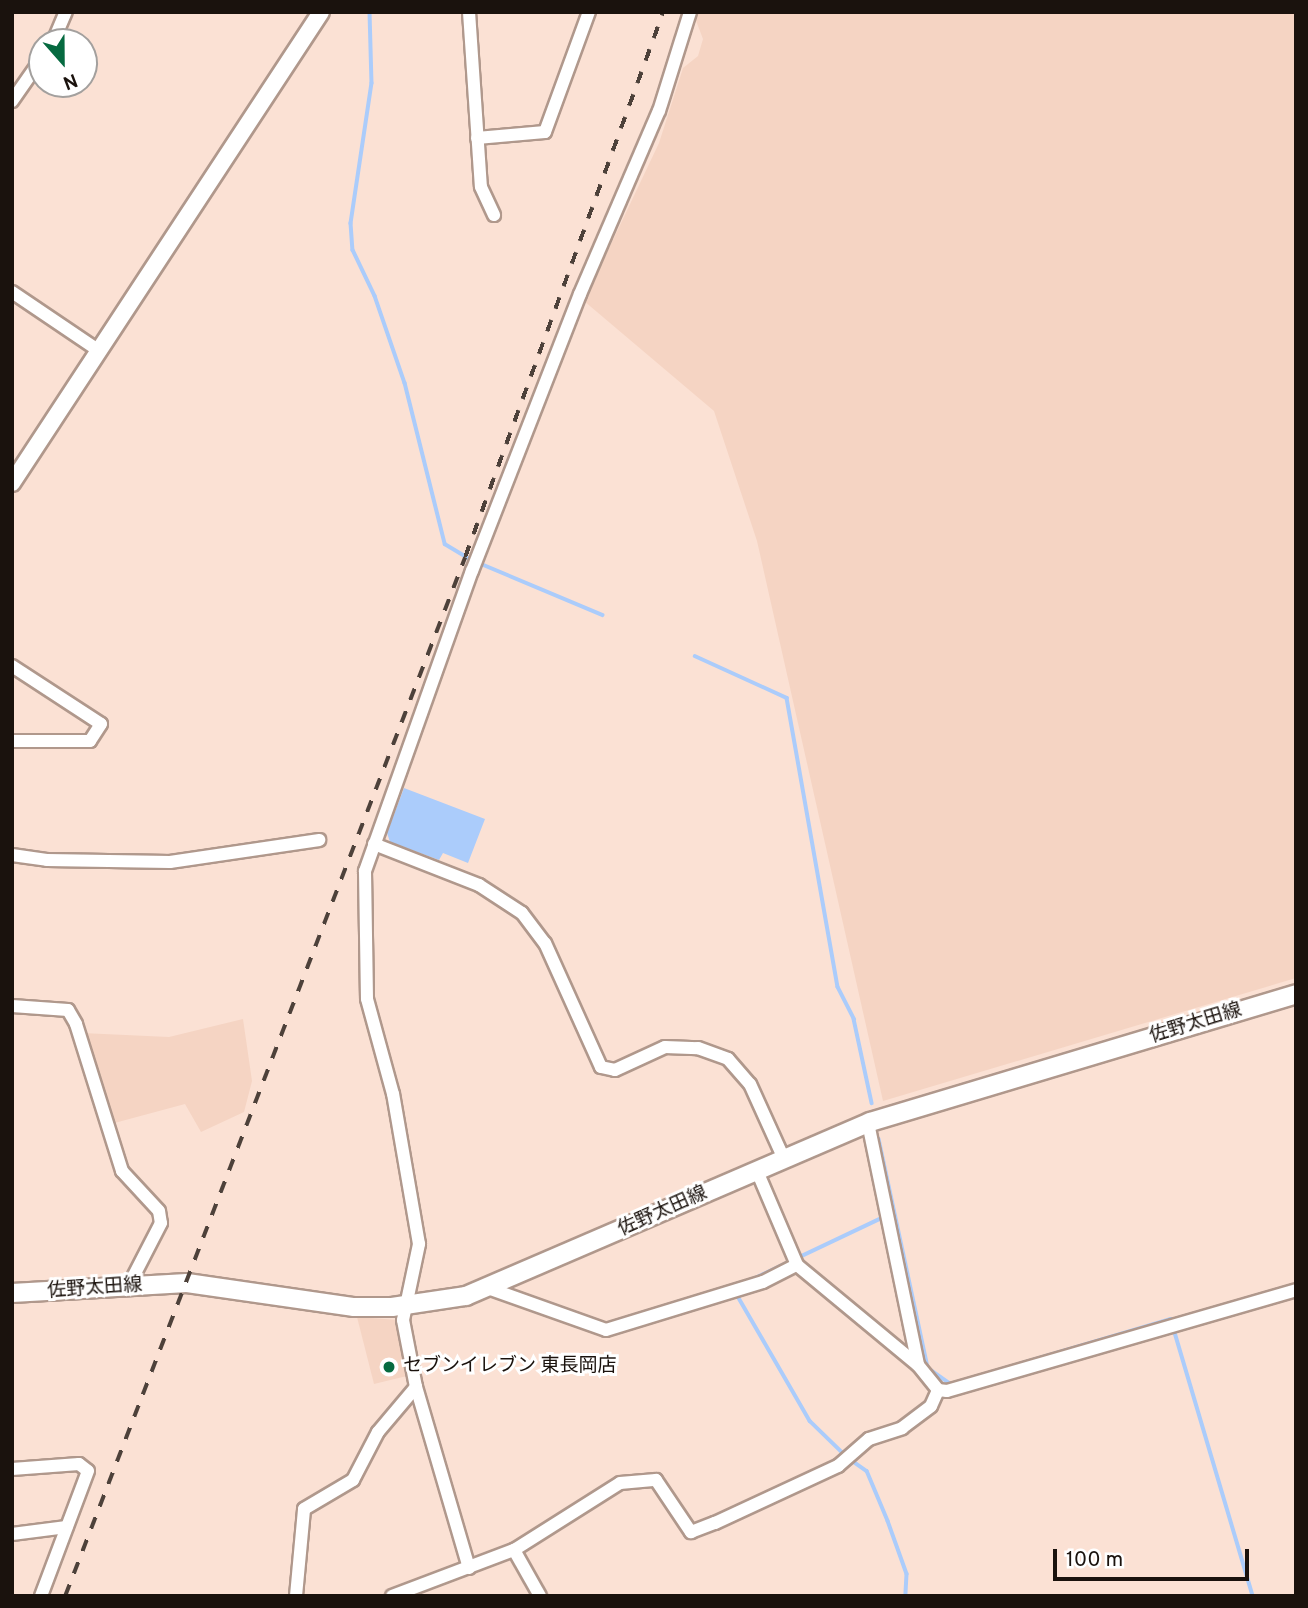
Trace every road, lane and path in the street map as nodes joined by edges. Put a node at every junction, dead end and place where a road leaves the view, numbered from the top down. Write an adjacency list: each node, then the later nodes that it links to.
1 (321, 12): 10 (street)
2 (469, 12): 7 (street)
3 (589, 12): 7 (street)
4 (690, 12): 15 (street)
5 (28, 79): 6 (street)
6 (12, 102)
7 (477, 138): 8 (street)
8 (494, 215)
9 (12, 292): 10 (street)
10 (98, 350): 11 (street)
11 (12, 483)
12 (12, 666): 13 (street)
13 (12, 741)
14 (319, 840): 16 (street)
15 (373, 844): 20 (street); 27 (street)
16 (12, 855)
17 (1296, 994): 19 (main road, 佐野太田線)
18 (12, 1006): 23 (street)
19 (868, 1123): 20 (main road, 佐野太田線); 28 (street)
20 (784, 1159): 21 (main road, 佐野太田線)
21 (757, 1171): 22 (street); 24 (main road, 佐野太田線)
22 (794, 1259): 24 (street); 28 (street)
23 (128, 1287): 26 (main road, 佐野太田線); 27 (main road, 佐野太田線)
24 (488, 1288): 27 (main road, 佐野太田線)
25 (1296, 1290): 30 (street)
26 (12, 1293)
27 (404, 1306): 29 (street)
28 (918, 1365): 30 (street)
29 (416, 1387): 35 (street); 37 (street)
30 (938, 1390): 34 (street)
31 (12, 1469): 32 (street)
32 (67, 1527): 33 (street); 36 (street)
33 (12, 1534)
34 (514, 1550): 35 (street); 39 (street)
35 (469, 1567): 38 (street)
36 (41, 1596)
37 (296, 1596)
38 (392, 1596)
39 (540, 1596)

